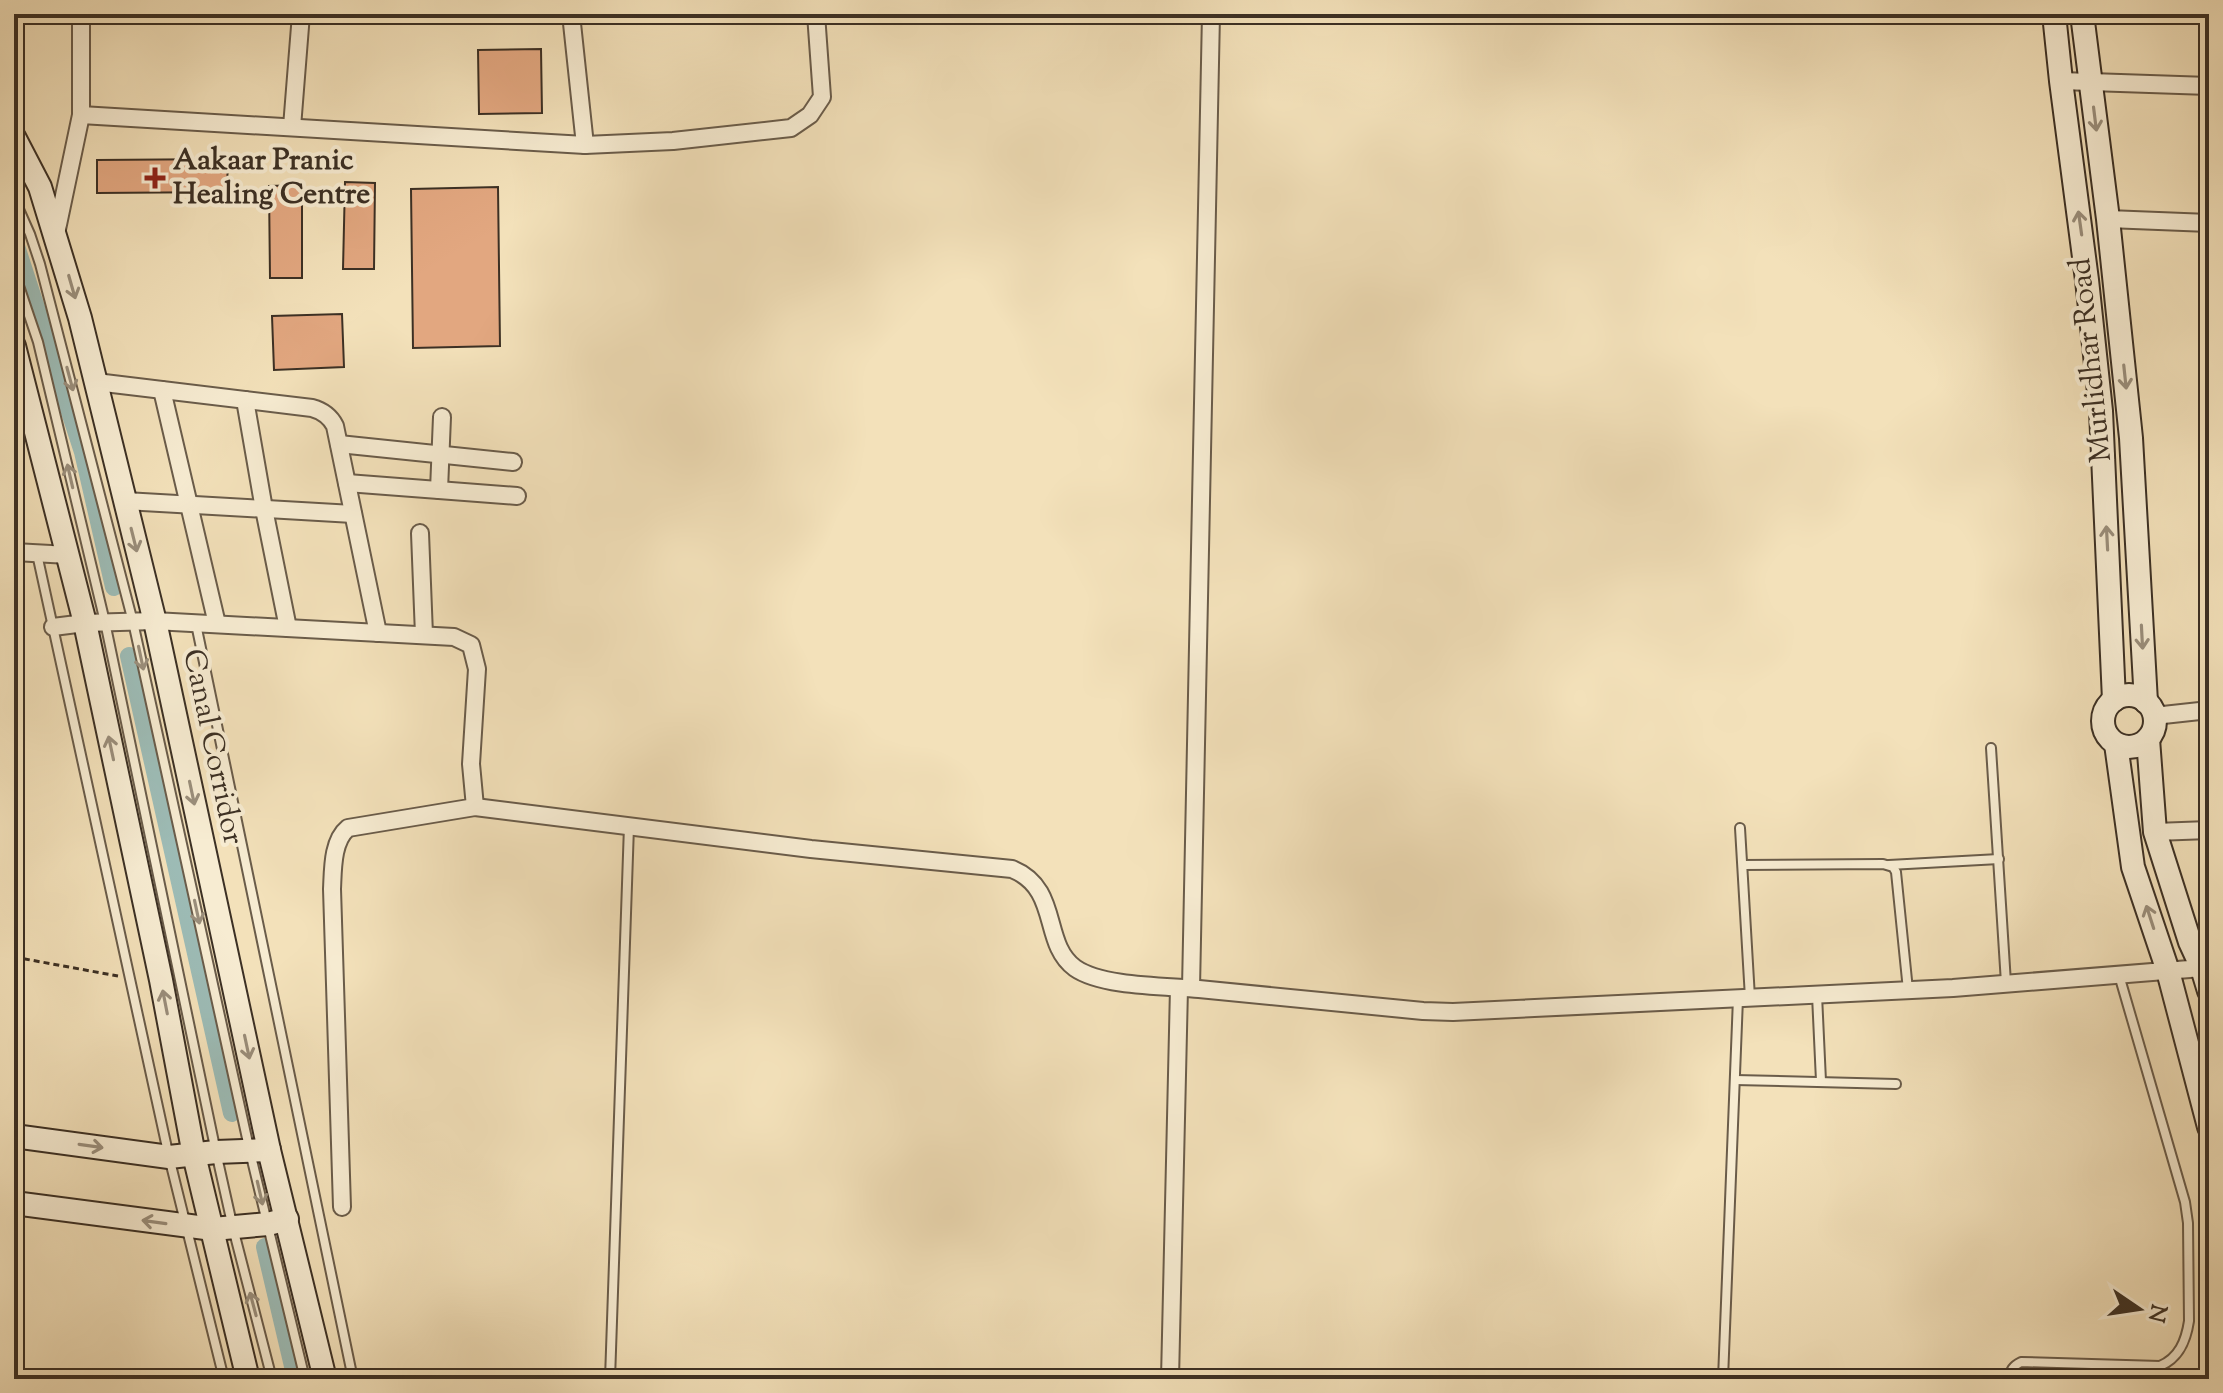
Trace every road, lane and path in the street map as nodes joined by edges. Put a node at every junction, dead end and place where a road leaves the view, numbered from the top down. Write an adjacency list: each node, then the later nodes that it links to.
1 (81, 14): 11 (street)
2 (301, 14): 12 (street)
3 (571, 14): 14 (street)
4 (816, 14): 14 (street)
5 (1211, 14): 68 (street)
6 (2054, 14): 8 (street, Murlidhar Road)
7 (2082, 14): 9 (street, Murlidhar Road)
8 (2061, 81): 9 (street); 47 (street, Murlidhar Road, one-way to 8)
9 (2090, 83): 10 (street); 16 (street, Murlidhar Road, one-way to 16)
10 (2209, 86)
11 (81, 115): 12 (street); 18 (street)
12 (292, 127): 14 (street)
13 (14, 137): 18 (street, Canal Corridor)
14 (585, 145)
15 (14, 198): 39 (lane, one-way to 39)
16 (2108, 219): 17 (street); 48 (street, Murlidhar Road, one-way to 48)
17 (2209, 223)
18 (56, 234): 21 (street, Canal Corridor, one-way to 21)
19 (14, 271): 40 (lane, one-way to 19)
20 (14, 346): 38 (street)
21 (96, 382): 22 (street); 31 (street, Canal Corridor)
22 (162, 390): 23 (street); 32 (street)
23 (245, 400): 25 (street); 33 (street)
24 (442, 417): 26 (street)
25 (339, 444): 26 (street); 28 (street)
26 (440, 454): 27 (street); 29 (street)
27 (513, 462)
28 (347, 483): 29 (street); 34 (street)
29 (439, 490): 30 (street)
30 (517, 496)
31 (125, 501): 32 (street); 39 (street, Canal Corridor, one-way to 39)
32 (189, 505): 33 (street); 42 (street)
33 (264, 509): 34 (street); 44 (street)
34 (353, 514): 45 (street)
35 (420, 533): 46 (street)
36 (14, 552): 37 (street)
37 (37, 553): 38 (street); 43 (lane)
38 (69, 555): 40 (street)
39 (144, 621): 40 (street); 41 (street); 78 (street, Canal Corridor, one-way to 78)
40 (95, 623): 43 (street); 79 (street, one-way to 40)
41 (196, 623): 42 (street); 92 (lane)
42 (217, 624): 44 (street)
43 (53, 627): 66 (lane)
44 (288, 628): 45 (street)
45 (378, 633): 46 (street)
46 (424, 635): 53 (street)
47 (2114, 700): 48 (street); 51 (street)
48 (2150, 709): 49 (street); 50 (street)
49 (2209, 710)
50 (2148, 739): 51 (street); 57 (street)
51 (2116, 744): 64 (street, one-way to 51)
52 (1991, 748): 58 (lane)
53 (475, 807): 54 (street); 82 (street)
54 (629, 826): 68 (street); 93 (lane)
55 (1740, 828): 59 (lane)
56 (2209, 830): 57 (street)
57 (2155, 832): 61 (street)
58 (1999, 859): 60 (lane); 67 (lane)
59 (1743, 865): 60 (lane); 72 (lane)
60 (1889, 865): 69 (lane)
61 (2200, 943): 63 (street)
62 (14, 957): 66 (path)
63 (2202, 968): 64 (street); 70 (street)
64 (2168, 971): 65 (street); 76 (street)
65 (2119, 974): 67 (street); 86 (lane)
66 (130, 978): 80 (lane)
67 (2006, 984): 69 (street)
68 (1185, 988): 72 (street); 94 (street)
69 (1908, 990): 71 (street)
70 (2209, 991)
71 (1817, 995): 72 (street); 74 (lane)
72 (1744, 998): 73 (lane)
73 (1735, 1080): 74 (lane); 95 (lane)
74 (1821, 1081): 75 (lane)
75 (1896, 1084)
76 (2209, 1127)
77 (14, 1136): 80 (street, one-way to 80)
78 (260, 1151): 79 (street); 83 (street, Canal Corridor, one-way to 83)
79 (205, 1153): 80 (street); 85 (street)
80 (169, 1157): 84 (lane)
81 (14, 1203): 84 (street, one-way to 81)
82 (342, 1207)
83 (277, 1222): 85 (street); 90 (lane); 91 (street, Canal Corridor)
84 (188, 1227): 85 (street); 87 (lane)
85 (223, 1228): 88 (street); 89 (lane, one-way to 85)
86 (2160, 1366): 96 (lane); 97 (lane)
87 (224, 1379)
88 (248, 1379)
89 (272, 1379)
90 (305, 1379)
91 (325, 1379)
92 (353, 1379)
93 (610, 1379)
94 (1170, 1379)
95 (1723, 1379)
96 (2010, 1379)
97 (2160, 1379)

